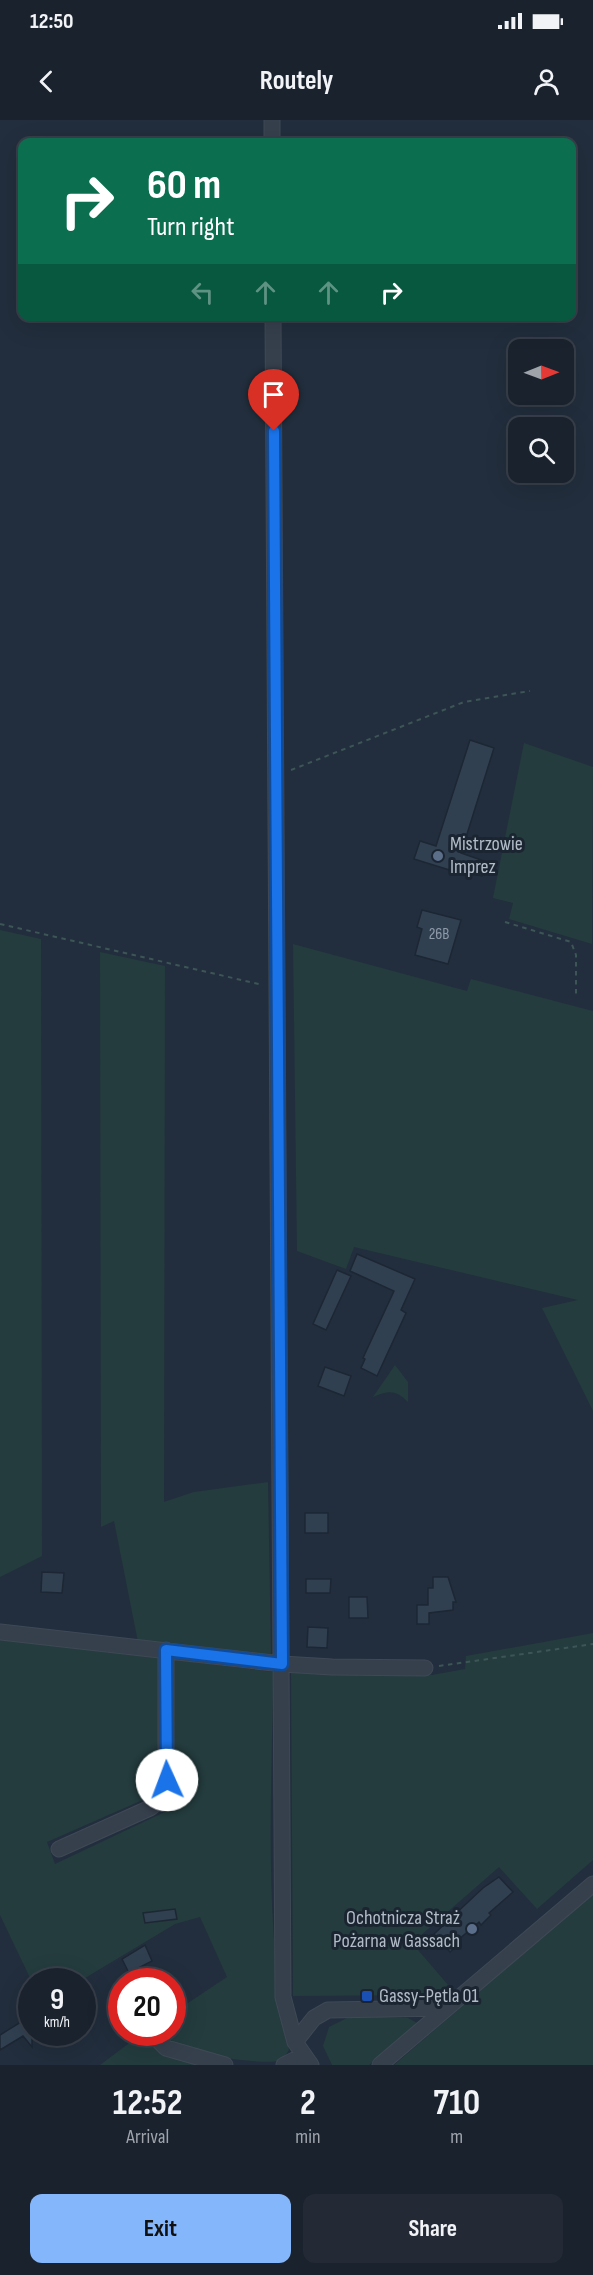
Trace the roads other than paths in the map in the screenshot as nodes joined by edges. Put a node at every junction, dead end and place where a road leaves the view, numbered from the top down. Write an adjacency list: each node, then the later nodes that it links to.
1 (272, 120): 2 (street)
2 (272, 138)
3 (273, 321): 6 (street)
4 (0, 1632): 5 (street)
5 (166, 1650): 6 (street); 8 (street)
6 (282, 1664): 7 (street); 11 (street)
7 (425, 1668)
8 (59, 1849)
9 (593, 1884): 10 (street)
10 (447, 2008): 11 (street); 16 (street)
11 (295, 2042): 13 (street)
12 (164, 2046): 14 (street)
13 (307, 2060): 15 (street)
14 (225, 2065)
15 (284, 2065)
16 (380, 2065)

